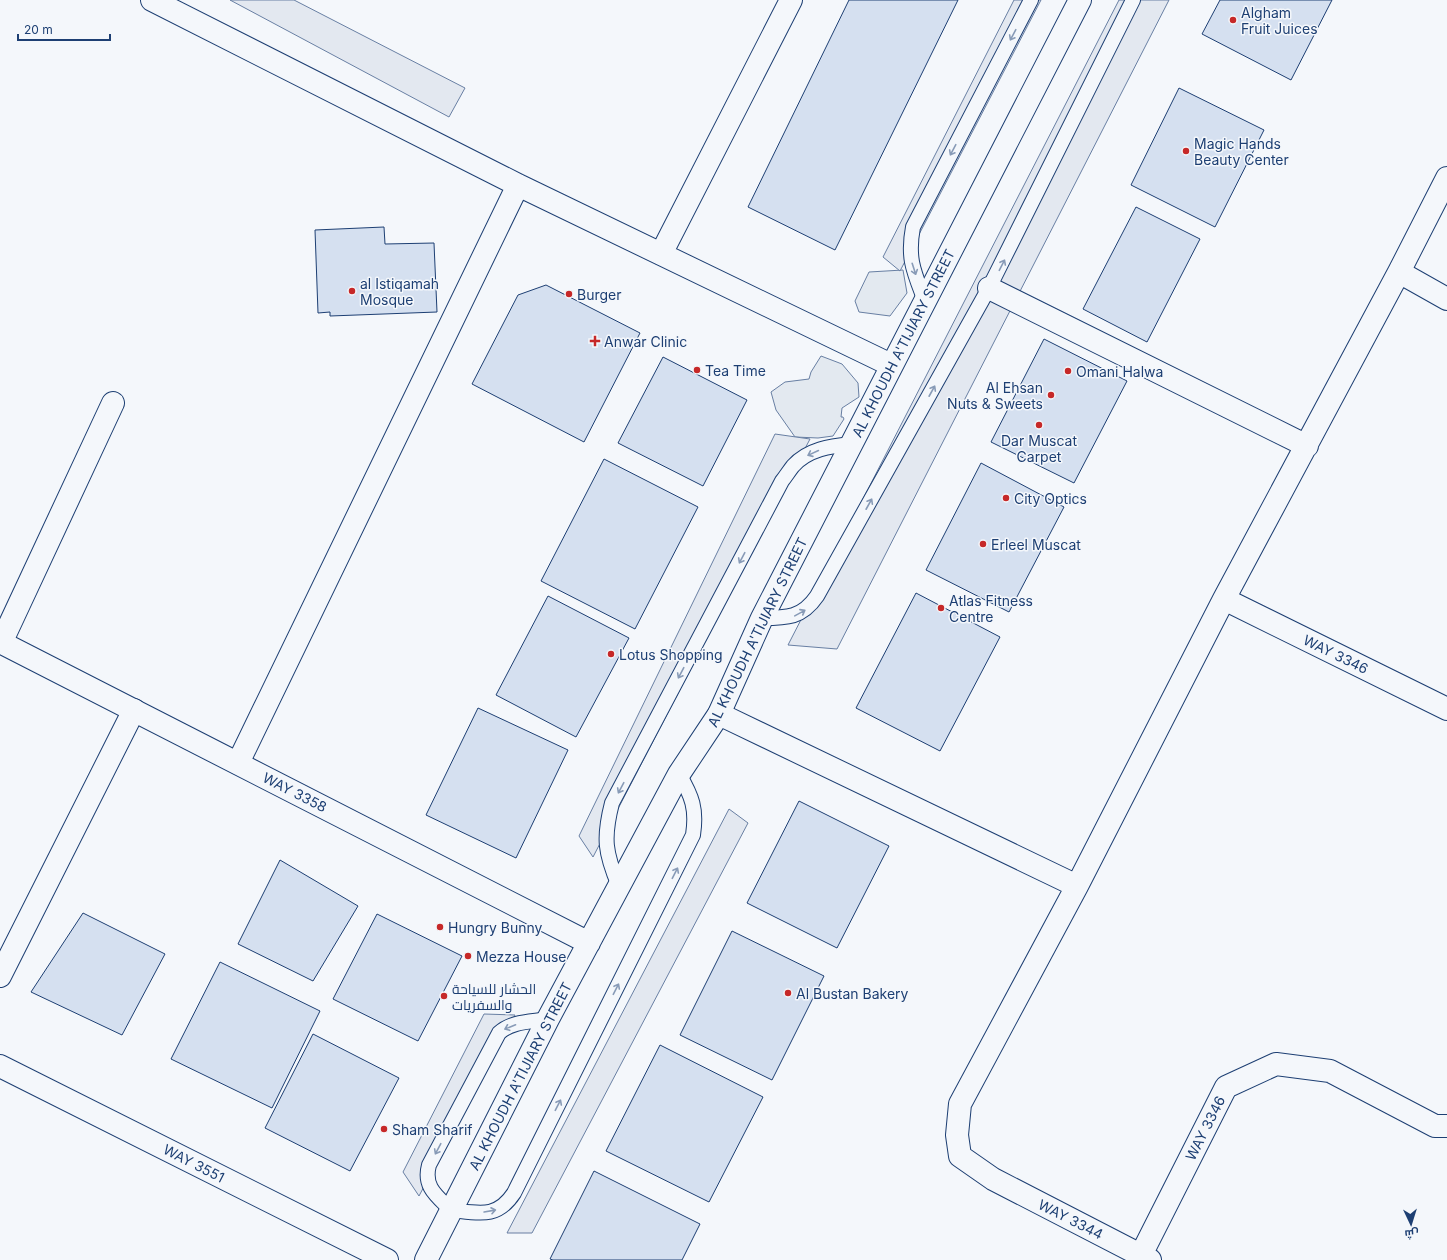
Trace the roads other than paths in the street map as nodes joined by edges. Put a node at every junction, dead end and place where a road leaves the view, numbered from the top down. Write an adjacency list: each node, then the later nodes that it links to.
1 (152, 0): 7 (street)
2 (791, 0): 8 (street)
3 (1031, 0): 12 (lane, one-way to 12)
4 (1080, 0): 12 (street, AL KHOUDH A'TIJIARY STREET)
5 (1133, 0): 10 (lane, one-way to 5)
6 (1447, 178): 9 (street)
7 (518, 185): 8 (street); 23 (street)
8 (660, 254): 13 (street)
9 (1399, 272): 11 (street); 16 (street)
10 (990, 288): 16 (street); 18 (lane, one-way to 10)
11 (1447, 298)
12 (925, 300): 13 (street, AL KHOUDH A'TIJIARY STREET)
13 (892, 365): 15 (street, AL KHOUDH A'TIJIARY STREET)
14 (113, 403): 19 (street)
15 (851, 444): 18 (street, AL KHOUDH A'TIJIARY STREET); 25 (lane, one-way to 25)
16 (1307, 446): 17 (street)
17 (1224, 599): 21 (street, WAY 3346); 26 (street)
18 (762, 618): 22 (street, AL KHOUDH A'TIJIARY STREET)
19 (1, 642): 20 (street, WAY 3358)
20 (134, 710): 23 (street, WAY 3358); 28 (street)
21 (1447, 710)
22 (719, 714): 24 (street, AL KHOUDH A'TIJIARY STREET); 26 (street)
23 (238, 763): 27 (street, WAY 3358)
24 (679, 774): 25 (street, AL KHOUDH A'TIJIARY STREET); 32 (lane, one-way to 24)
25 (619, 886): 27 (street, AL KHOUDH A'TIJIARY STREET)
26 (1077, 886): 33 (street, WAY 3344)
27 (589, 943): 29 (street, AL KHOUDH A'TIJIARY STREET)
28 (0, 976)
29 (548, 1020): 32 (street, AL KHOUDH A'TIJIARY STREET); 32 (lane, one-way to 32)
30 (0, 1066): 34 (street, WAY 3551)
31 (1447, 1126): 33 (street, WAY 3346)
32 (451, 1210): 35 (street, AL KHOUDH A'TIJIARY STREET)
33 (1146, 1258)
34 (388, 1260)
35 (426, 1260)

